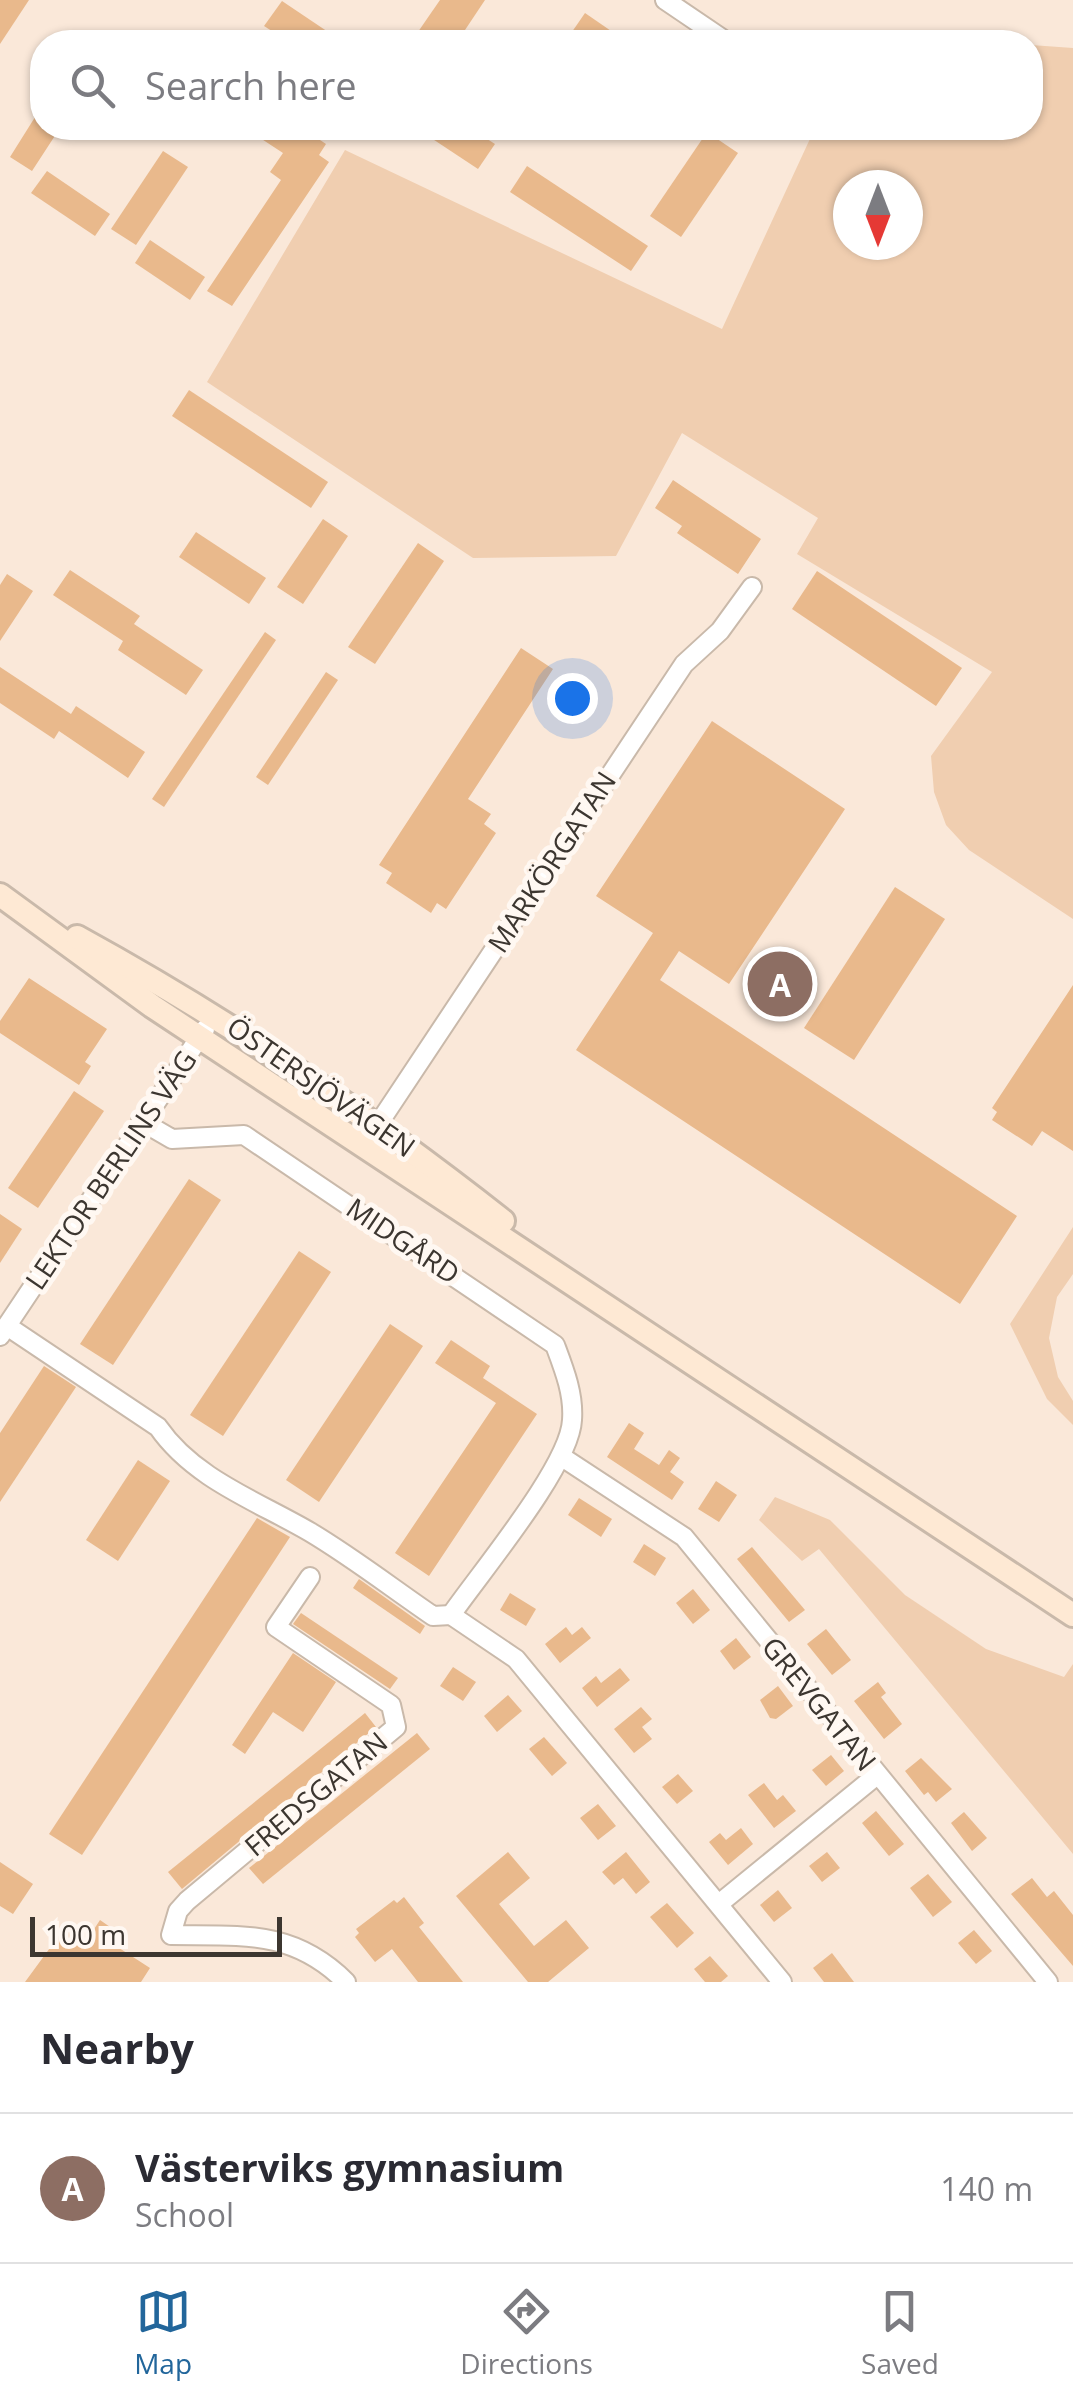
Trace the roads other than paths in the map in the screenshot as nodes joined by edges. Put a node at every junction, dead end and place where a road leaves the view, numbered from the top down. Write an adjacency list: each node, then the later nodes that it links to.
1 (665, 0): 2 (street)
2 (709, 30)
3 (752, 587): 8 (street, MARKÖRGATAN)
4 (0, 894): 5 (main road, ÖSTERSJÖVÄGEN); 6 (main road, ÖSTERSJÖVÄGEN)
5 (216, 1014): 6 (street, LEKTOR BERLINS VÄG); 8 (main road, ÖSTERSJÖVÄGEN)
6 (200, 1037): 7 (street, LEKTOR BERLINS VÄG); 9 (main road, ÖSTERSJÖVÄGEN)
7 (141, 1121): 11 (street, LEKTOR BERLINS VÄG); 12 (street, MIDGÅRD)
8 (379, 1124): 9 (street, MARKÖRGATAN); 10 (main road, ÖSTERSJÖVÄGEN)
9 (364, 1147): 10 (main road, ÖSTERSJÖVÄGEN)
10 (620, 1312): 15 (main road, ÖSTERSJÖVÄGEN)
11 (3, 1331): 14 (street, LEKTOR BERLINS VÄG)
12 (562, 1457): 14 (street); 16 (street, GREVGATAN)
13 (310, 1578): 19 (street, FREDSGATAN)
14 (451, 1615): 17 (street)
15 (1073, 1615)
16 (877, 1775): 17 (street); 20 (street, GREVGATAN)
17 (720, 1903): 18 (street)
18 (777, 1980)
19 (346, 1982)
20 (1048, 1982)

